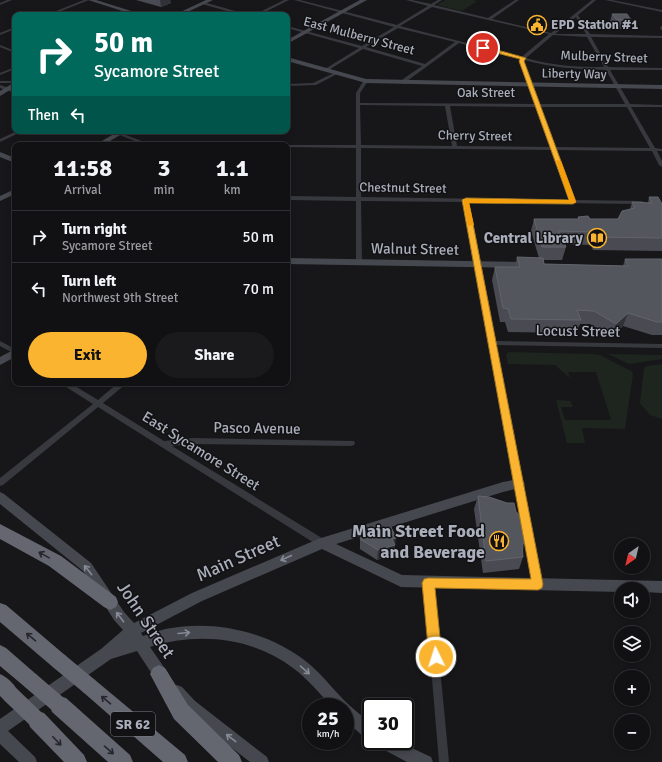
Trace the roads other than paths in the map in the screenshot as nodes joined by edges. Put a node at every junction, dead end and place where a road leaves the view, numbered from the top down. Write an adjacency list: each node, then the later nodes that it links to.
1 (10, 0): 14 (street)
2 (87, 0): 16 (street)
3 (91, 0): 17 (main road)
4 (210, 0): 13 (main road)
5 (287, 0): 20 (street)
6 (296, 0): 21 (street, Mulberry Street)
7 (364, 0): 21 (main road)
8 (408, 0): 15 (street)
9 (440, 0): 15 (street)
10 (517, 0): 24 (street)
11 (594, 0): 23 (street)
12 (607, 0): 22 (street)
13 (203, 3): 18 (main road); 19 (street)
14 (0, 4)
15 (431, 6): 24 (street); 25 (street)
16 (56, 12)
17 (129, 12)
18 (184, 12)
19 (234, 12)
20 (262, 12)
21 (342, 12): 25 (street, Mulberry Street); 28 (main road)
22 (662, 12)
23 (576, 14): 30 (street); 31 (street)
24 (489, 19): 30 (street)
25 (397, 26): 34 (street, Mulberry Street); 36 (street)
26 (290, 27): 28 (street, East Mulberry Street)
27 (12, 29): 29 (street)
28 (306, 32): 33 (main road); 36 (street, East Mulberry Street)
29 (0, 34)
30 (552, 34): 31 (street); 38 (street)
31 (589, 36): 32 (street); 42 (street)
32 (662, 37)
33 (290, 40)
34 (458, 42): 38 (street, Mulberry Street); 40 (street)
35 (0, 46): 37 (street)
36 (363, 48): 40 (street, East Mulberry Street); 44 (street)
37 (12, 51)
38 (523, 58): 42 (street, Mulberry Street); 52 (street)
39 (290, 60): 44 (main road, Liberty Way)
40 (425, 65): 50 (street)
41 (12, 69): 46 (street)
42 (608, 69): 43 (street, Mulberry Street); 54 (street)
43 (662, 69)
44 (326, 70): 45 (main road, Liberty Way)
45 (337, 73): 47 (main road, Liberty Way); 51 (street)
46 (0, 74)
47 (366, 81): 50 (main road, Liberty Way); 58 (street)
48 (0, 82): 49 (street)
49 (12, 83)
50 (404, 83): 52 (main road, Liberty Way)
51 (290, 84)
52 (530, 85): 54 (main road, Liberty Way); 60 (street)
53 (0, 86): 56 (street)
54 (617, 87): 55 (main road, Liberty Way); 61 (street)
55 (662, 87)
56 (12, 91): 57 (main road)
57 (0, 94)
58 (358, 104): 59 (street, Oak Street); 70 (street)
59 (447, 104): 60 (street, Oak Street); 71 (street)
60 (538, 105): 61 (street, Oak Street); 72 (street)
61 (627, 106): 62 (street, Oak Street); 73 (street)
62 (662, 106)
63 (15, 134): 66 (street)
64 (117, 134): 67 (main road)
65 (125, 134): 68 (street)
66 (0, 142)
67 (103, 142)
68 (143, 142)
69 (290, 146): 70 (street, Cherry Street)
70 (358, 146): 71 (street, Cherry Street); 81 (street)
71 (456, 147): 72 (street, Cherry Street)
72 (553, 148): 73 (street, Cherry Street); 83 (street)
73 (654, 150): 74 (street, Cherry Street); 77 (street)
74 (662, 150)
75 (0, 154): 76 (main road)
76 (12, 160)
77 (662, 166)
78 (12, 192): 80 (main road)
79 (290, 198): 81 (street, Chestnut Street)
80 (0, 199)
81 (359, 199): 82 (street, Chestnut Street); 86 (street)
82 (466, 200): 83 (street, Chestnut Street); 87 (street)
83 (573, 202): 84 (street, Chestnut Street)
84 (646, 203)
85 (290, 261): 86 (main road, Walnut Street)
86 (359, 262): 87 (main road, Walnut Street)
87 (478, 264): 88 (main road, Walnut Street); 90 (street)
88 (536, 265)
89 (0, 343): 92 (street)
90 (493, 343): 91 (street, Locust Street); 101 (street)
91 (662, 346)
92 (12, 350)
93 (12, 354): 94 (main road)
94 (0, 362)
95 (70, 386): 97 (street, East Sycamore Street)
96 (119, 386): 97 (street)
97 (98, 404): 99 (street, East Sycamore Street); 100 (street)
98 (351, 443): 99 (street, Pasco Avenue)
99 (162, 444): 104 (street, East Sycamore Street)
100 (0, 483)
101 (519, 484): 104 (main road, Main Street); 106 (street)
102 (0, 497): 108 (main road, John Street, one-way to 102)
103 (0, 530): 108 (highway, one-way to 103)
104 (322, 543): 105 (main road); 110 (main road, Main Street, one-way to 110)
105 (428, 583): 106 (main road); 129 (street)
106 (538, 584): 107 (main road)
107 (662, 587)
108 (110, 602): 110 (main road, John Street, one-way to 108)
109 (0, 611): 125 (highway, SR 62, one-way to 109, bridge)
110 (132, 631): 111 (main road, John Street); 113 (main road, Main Street)
111 (140, 644): 113 (main road); 114 (main road, John Street); 116 (main road, one-way to 116)
112 (0, 654): 124 (highway, SR 62, one-way to 124, bridge)
113 (106, 654): 119 (main road, Main Street)
114 (159, 674): 126 (highway); 127 (main road, John Street, one-way to 114)
115 (6, 689): 123 (highway, one-way to 123, bridge)
116 (333, 698)
117 (354, 718): 118 (main road)
118 (362, 726)
119 (0, 728)
120 (0, 734): 122 (main road)
121 (399, 750): 128 (main road)
122 (30, 762)
123 (77, 762)
124 (123, 762)
125 (178, 762)
126 (232, 762)
127 (262, 762)
128 (426, 762)
129 (444, 762)

